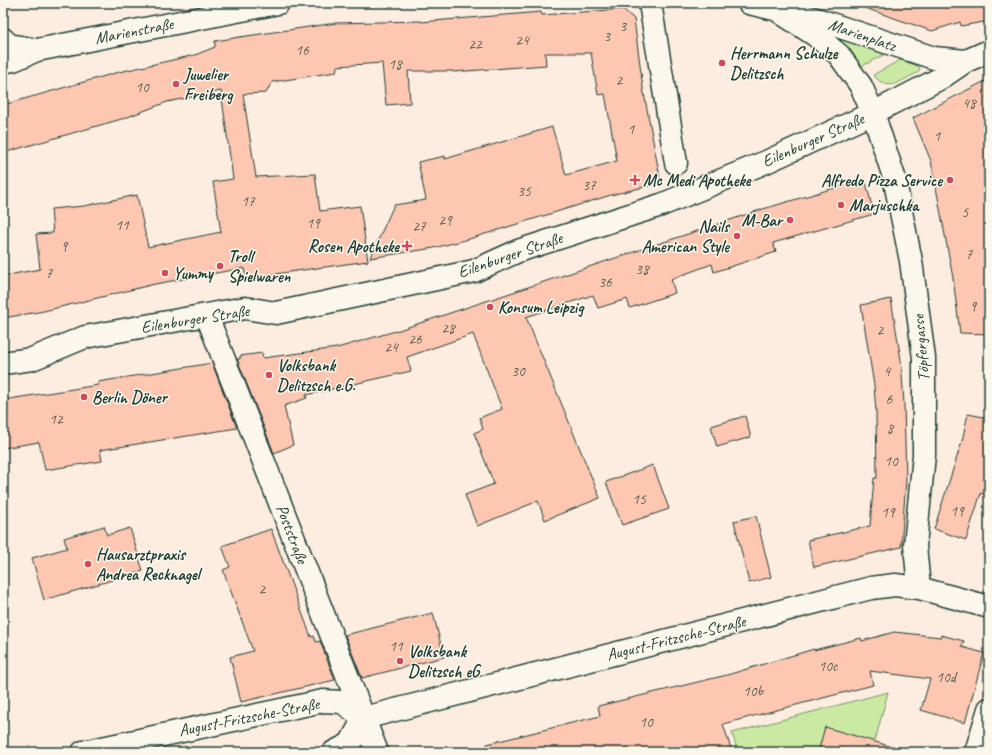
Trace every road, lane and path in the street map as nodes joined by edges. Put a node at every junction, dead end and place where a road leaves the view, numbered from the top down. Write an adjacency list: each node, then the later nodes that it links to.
1 (278, 3): 6 (street, Marienstraße)
2 (650, 3): 11 (street)
3 (749, 3): 4 (street)
4 (780, 12): 8 (street, Marienplatz); 10 (street, Marienplatz)
5 (3, 39): 6 (street, Marienstraße)
6 (37, 50): 9 (street, Marienstraße)
7 (989, 51): 8 (street, Eilenburger Straße)
8 (966, 61): 10 (street, Eilenburger Straße)
9 (3, 62)
10 (873, 113): 12 (street, Eilenburger Straße); 14 (street, Töpfergasse)
11 (676, 163)
12 (207, 316): 13 (street, Eilenburger Straße); 17 (street, Poststraße)
13 (3, 363)
14 (919, 588): 15 (street, August-Fritzsche-Straße); 17 (street, August-Fritzsche-Straße)
15 (989, 607)
16 (989, 709): 21 (street)
17 (364, 718): 18 (street, August-Fritzsche-Straße); 19 (street); 20 (street, Poststraße)
18 (84, 752)
19 (334, 752)
20 (377, 752)
21 (976, 752)

